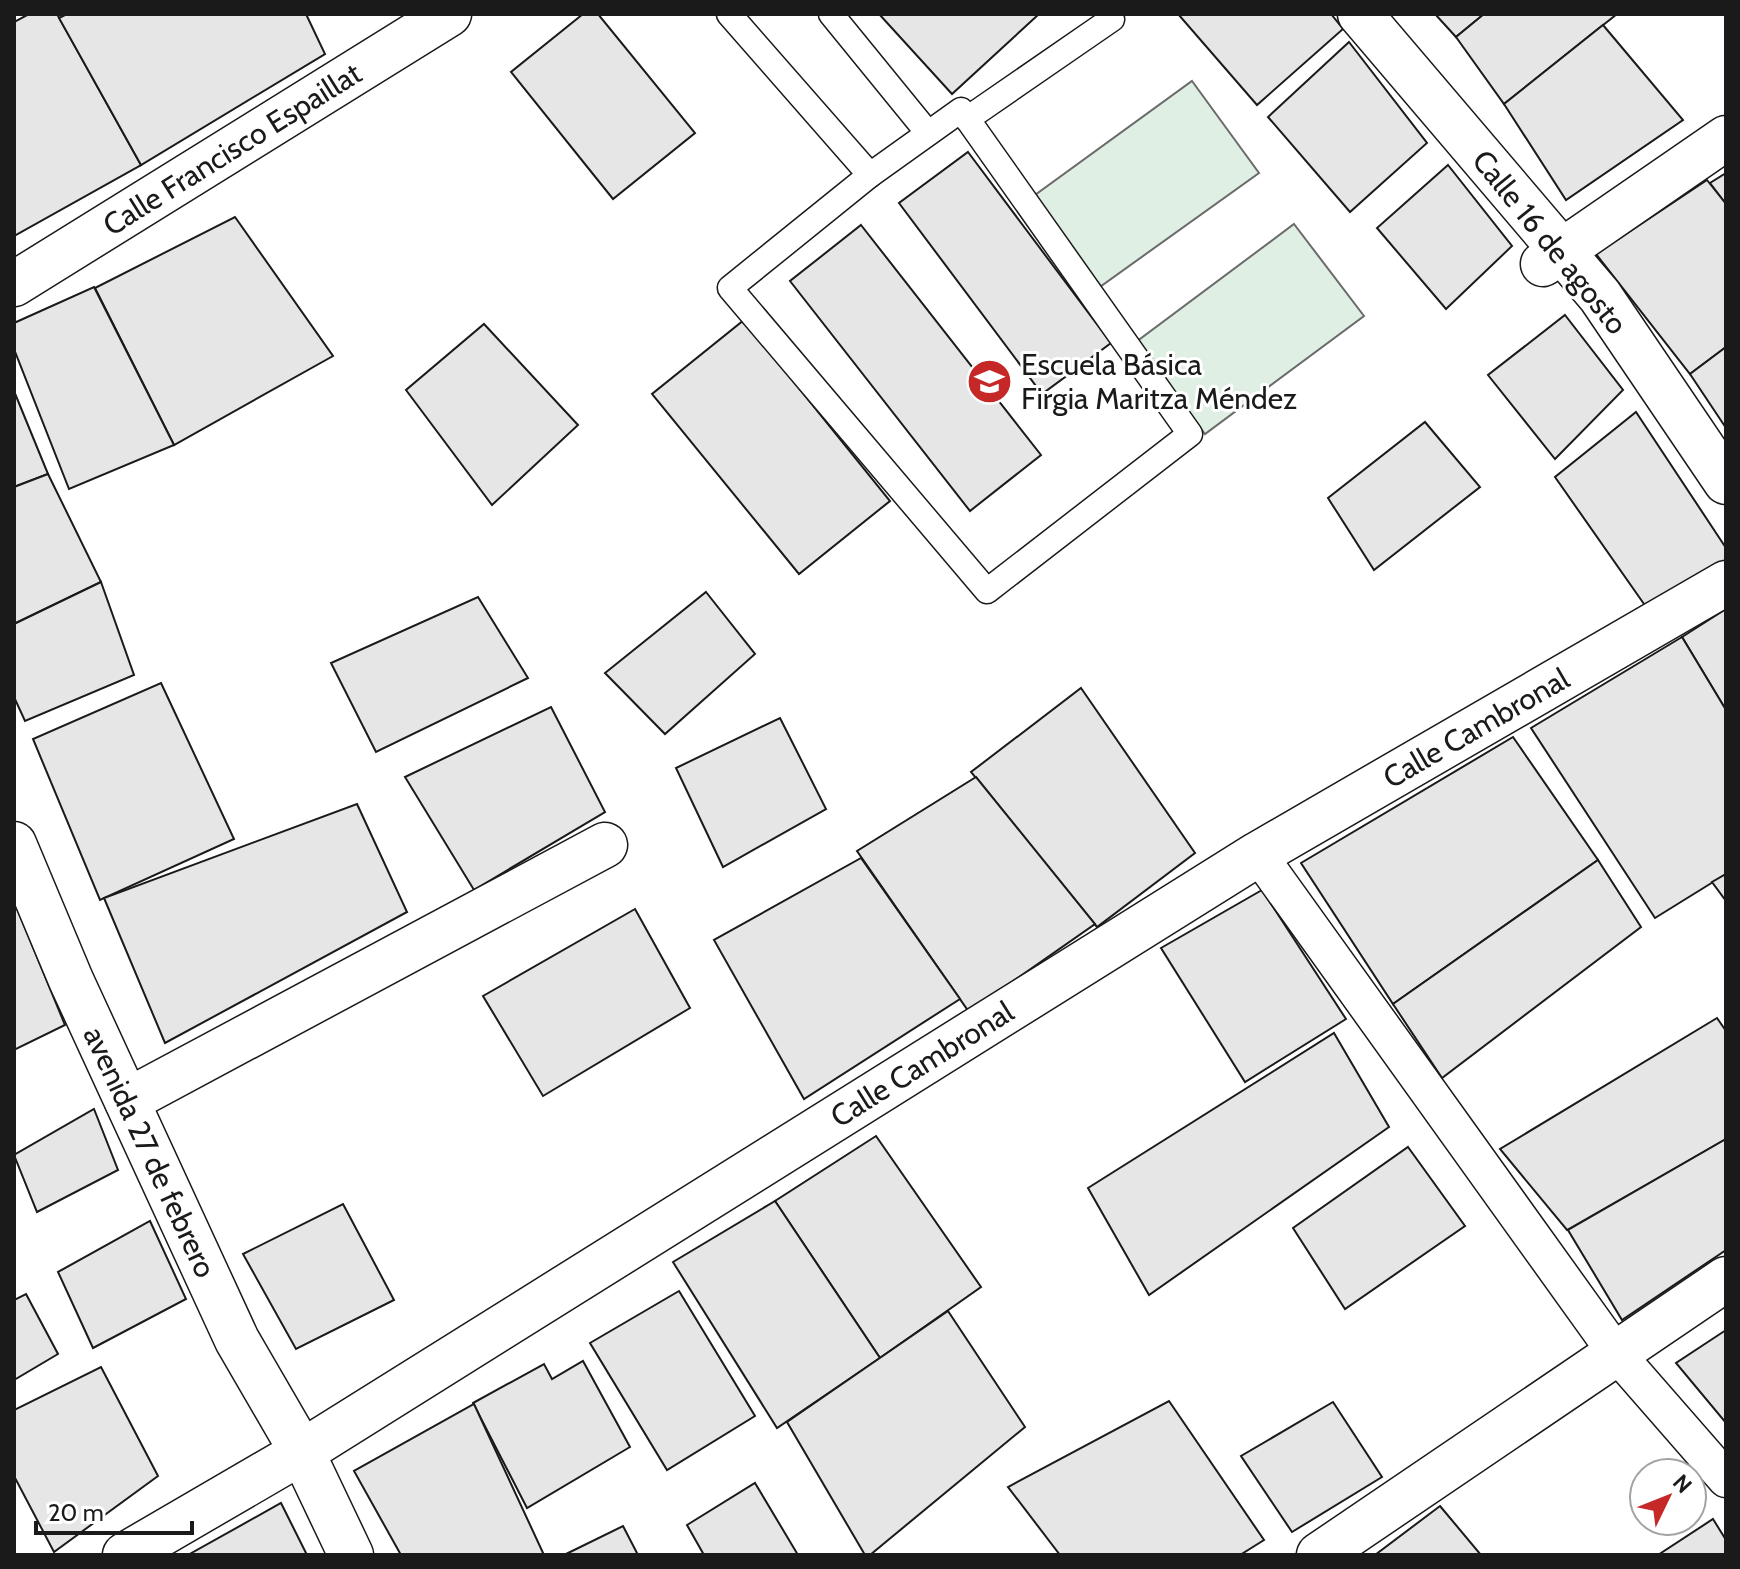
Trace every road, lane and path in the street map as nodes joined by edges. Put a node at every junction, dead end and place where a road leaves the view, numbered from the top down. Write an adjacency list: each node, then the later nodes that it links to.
1 (449, 14): 11 (street, Calle Francisco Espaillat)
2 (729, 14): 9 (lane)
3 (831, 14): 7 (lane)
4 (1360, 14): 10 (street, Calle 16 de agosto)
5 (1112, 19): 6 (lane)
6 (967, 119): 7 (lane); 9 (lane)
7 (928, 133): 9 (lane)
8 (1726, 138): 10 (street)
9 (870, 175)
10 (1552, 258): 12 (street, Calle 16 de agosto)
11 (14, 284)
12 (1726, 482)
13 (1726, 583): 16 (street, Calle Cambronal)
14 (14, 844): 17 (street, avenida 27 de febrero)
15 (605, 845): 17 (street)
16 (1258, 854): 19 (street); 20 (street, Calle Cambronal)
17 (127, 1101): 20 (street, avenida 27 de febrero)
18 (1726, 1279): 19 (street)
19 (1616, 1353): 21 (street); 24 (street)
20 (302, 1452): 22 (street, Calle Cambronal); 23 (street, avenida 27 de febrero)
21 (1726, 1479)
22 (125, 1555)
23 (351, 1555)
24 (1319, 1555)

